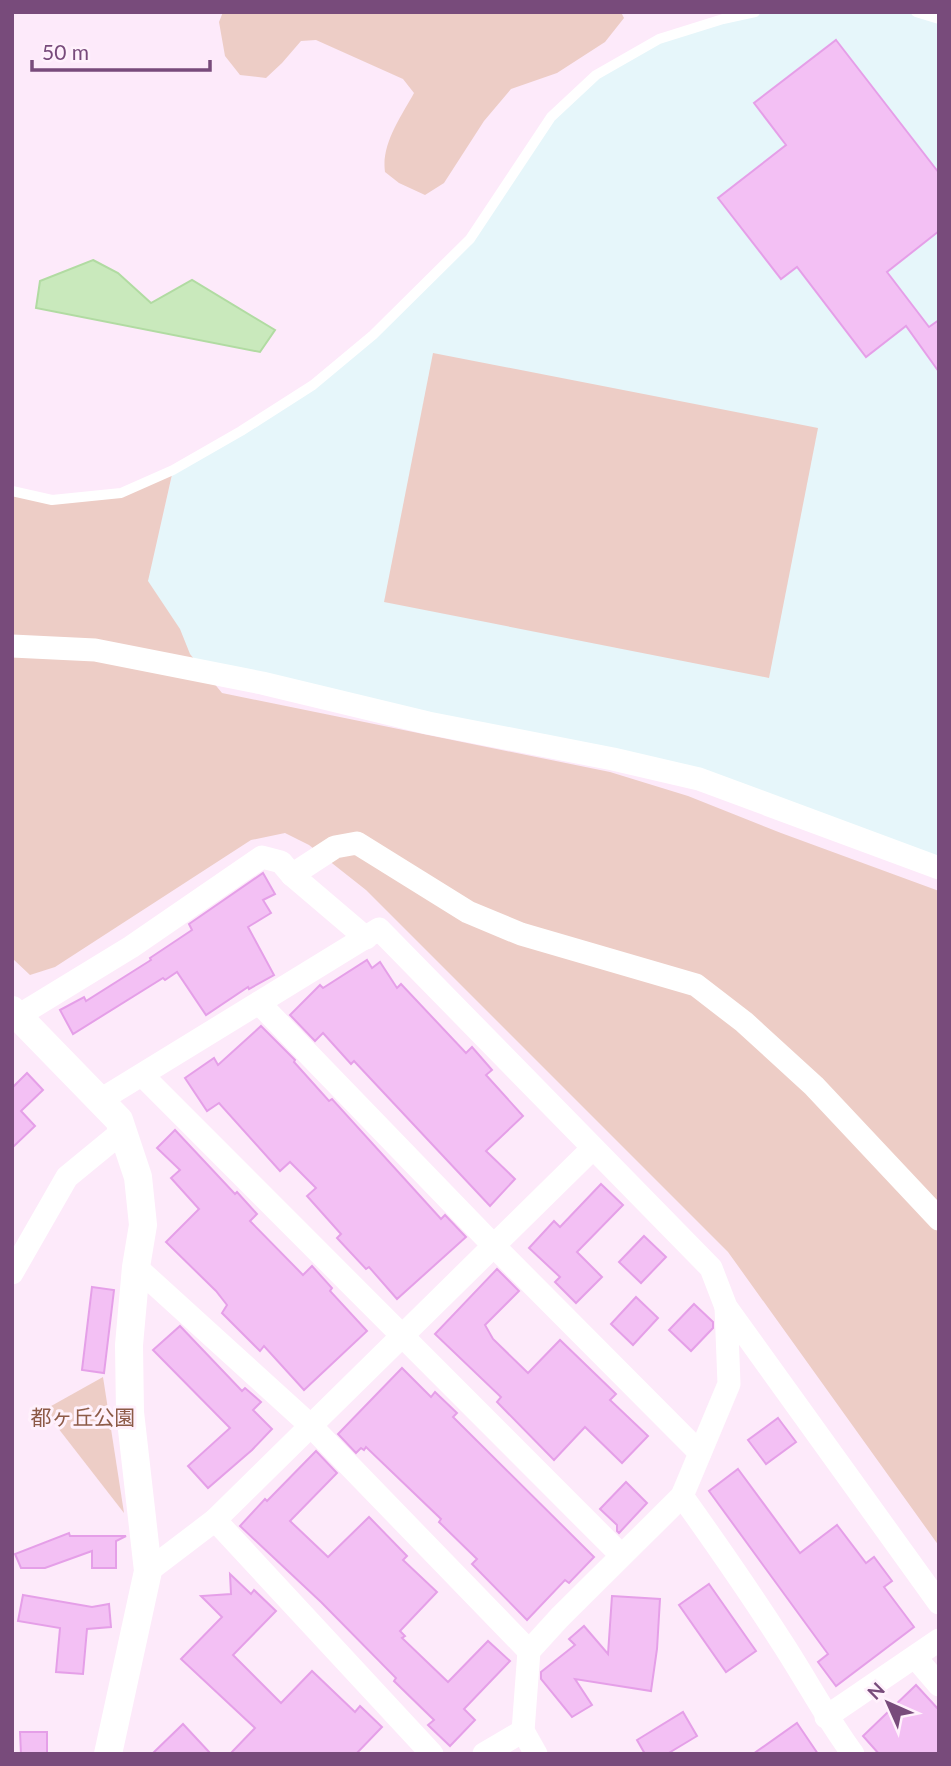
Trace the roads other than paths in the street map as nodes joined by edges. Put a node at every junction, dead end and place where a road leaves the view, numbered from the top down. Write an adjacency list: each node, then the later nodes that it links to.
1 (755, 12): 4 (lane)
2 (916, 12): 3 (lane)
3 (939, 19)
4 (12, 491)
5 (12, 646): 6 (street)
6 (939, 868)
7 (292, 875): 8 (street); 10 (street); 15 (street)
8 (366, 938): 9 (street); 14 (street)
9 (259, 1003): 11 (street); 16 (street)
10 (15, 1013): 12 (street)
11 (142, 1075): 12 (street); 20 (street)
12 (102, 1099): 13 (street)
13 (123, 1132): 17 (street); 18 (street)
14 (593, 1148): 16 (street); 19 (street)
15 (939, 1219)
16 (494, 1245): 20 (street); 22 (street)
17 (136, 1267): 21 (street); 26 (street)
18 (12, 1273)
19 (726, 1307): 22 (street); 27 (street)
20 (401, 1336): 21 (street); 25 (street)
21 (311, 1426): 24 (street); 29 (street)
22 (701, 1453): 23 (street)
23 (682, 1496): 25 (street); 32 (street)
24 (215, 1520): 26 (street); 35 (street)
25 (621, 1555): 29 (street)
26 (148, 1571): 34 (street)
27 (939, 1603)
28 (939, 1640): 30 (street)
29 (528, 1651): 33 (street)
30 (915, 1657): 31 (street); 32 (street)
31 (939, 1685)
32 (826, 1717): 38 (street)
33 (523, 1731): 36 (street); 37 (street)
34 (108, 1754)
35 (432, 1754)
36 (484, 1754)
37 (536, 1754)
38 (853, 1754)

